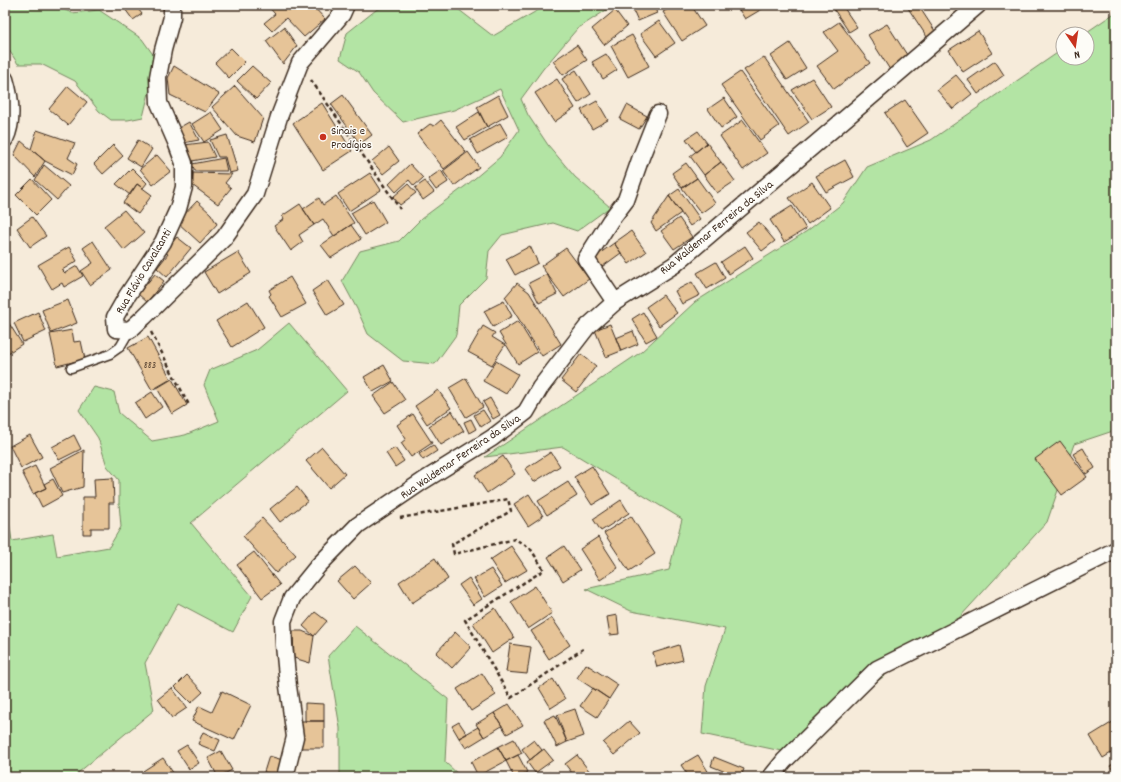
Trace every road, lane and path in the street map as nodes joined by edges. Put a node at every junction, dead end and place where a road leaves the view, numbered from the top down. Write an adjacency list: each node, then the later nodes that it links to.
1 (172, 5): 11 (street, Rua Flávio Cavalcanti)
2 (346, 5): 4 (street, Rua Flávio Cavalcanti)
3 (978, 5): 9 (street, Rua Waldemar Ferreira da Silva)
4 (300, 63): 8 (path); 10 (street, Rua Flávio Cavalcanti)
5 (5, 79): 7 (street)
6 (658, 114): 9 (street)
7 (5, 139)
8 (400, 209)
9 (615, 302): 17 (street, Rua Waldemar Ferreira da Silva)
10 (144, 318): 11 (street, Rua Flávio Cavalcanti); 13 (path)
11 (130, 330): 12 (lane)
12 (71, 368)
13 (189, 405)
14 (395, 519): 16 (path)
15 (1116, 550): 18 (street)
16 (583, 649)
17 (285, 777)
18 (772, 777)

